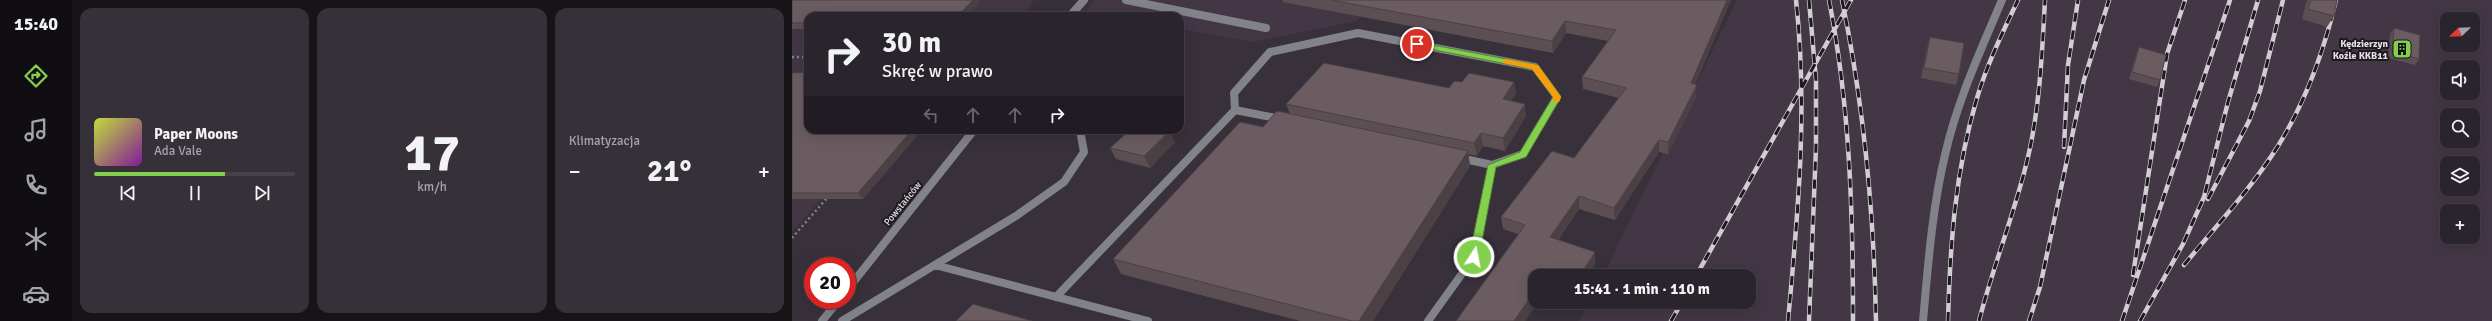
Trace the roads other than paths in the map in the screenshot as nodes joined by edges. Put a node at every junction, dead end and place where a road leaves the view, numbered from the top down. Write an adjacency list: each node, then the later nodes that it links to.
1 (1084, 0): 4 (street)
2 (1126, 0): 5 (street)
3 (2002, 0): 20 (street)
4 (1074, 12)
5 (1266, 28)
6 (1235, 110): 7 (street); 11 (street); 14 (street)
7 (1289, 121)
8 (971, 134): 13 (street, Powstańców)
9 (1081, 134): 12 (street)
10 (1453, 157): 11 (street)
11 (1492, 165): 19 (street)
12 (935, 265): 14 (street); 17 (street)
13 (856, 279)
14 (1056, 296): 18 (street)
15 (832, 309): 16 (street)
16 (822, 321)
17 (842, 321)
18 (1148, 321)
19 (1428, 321)
20 (1923, 321)

